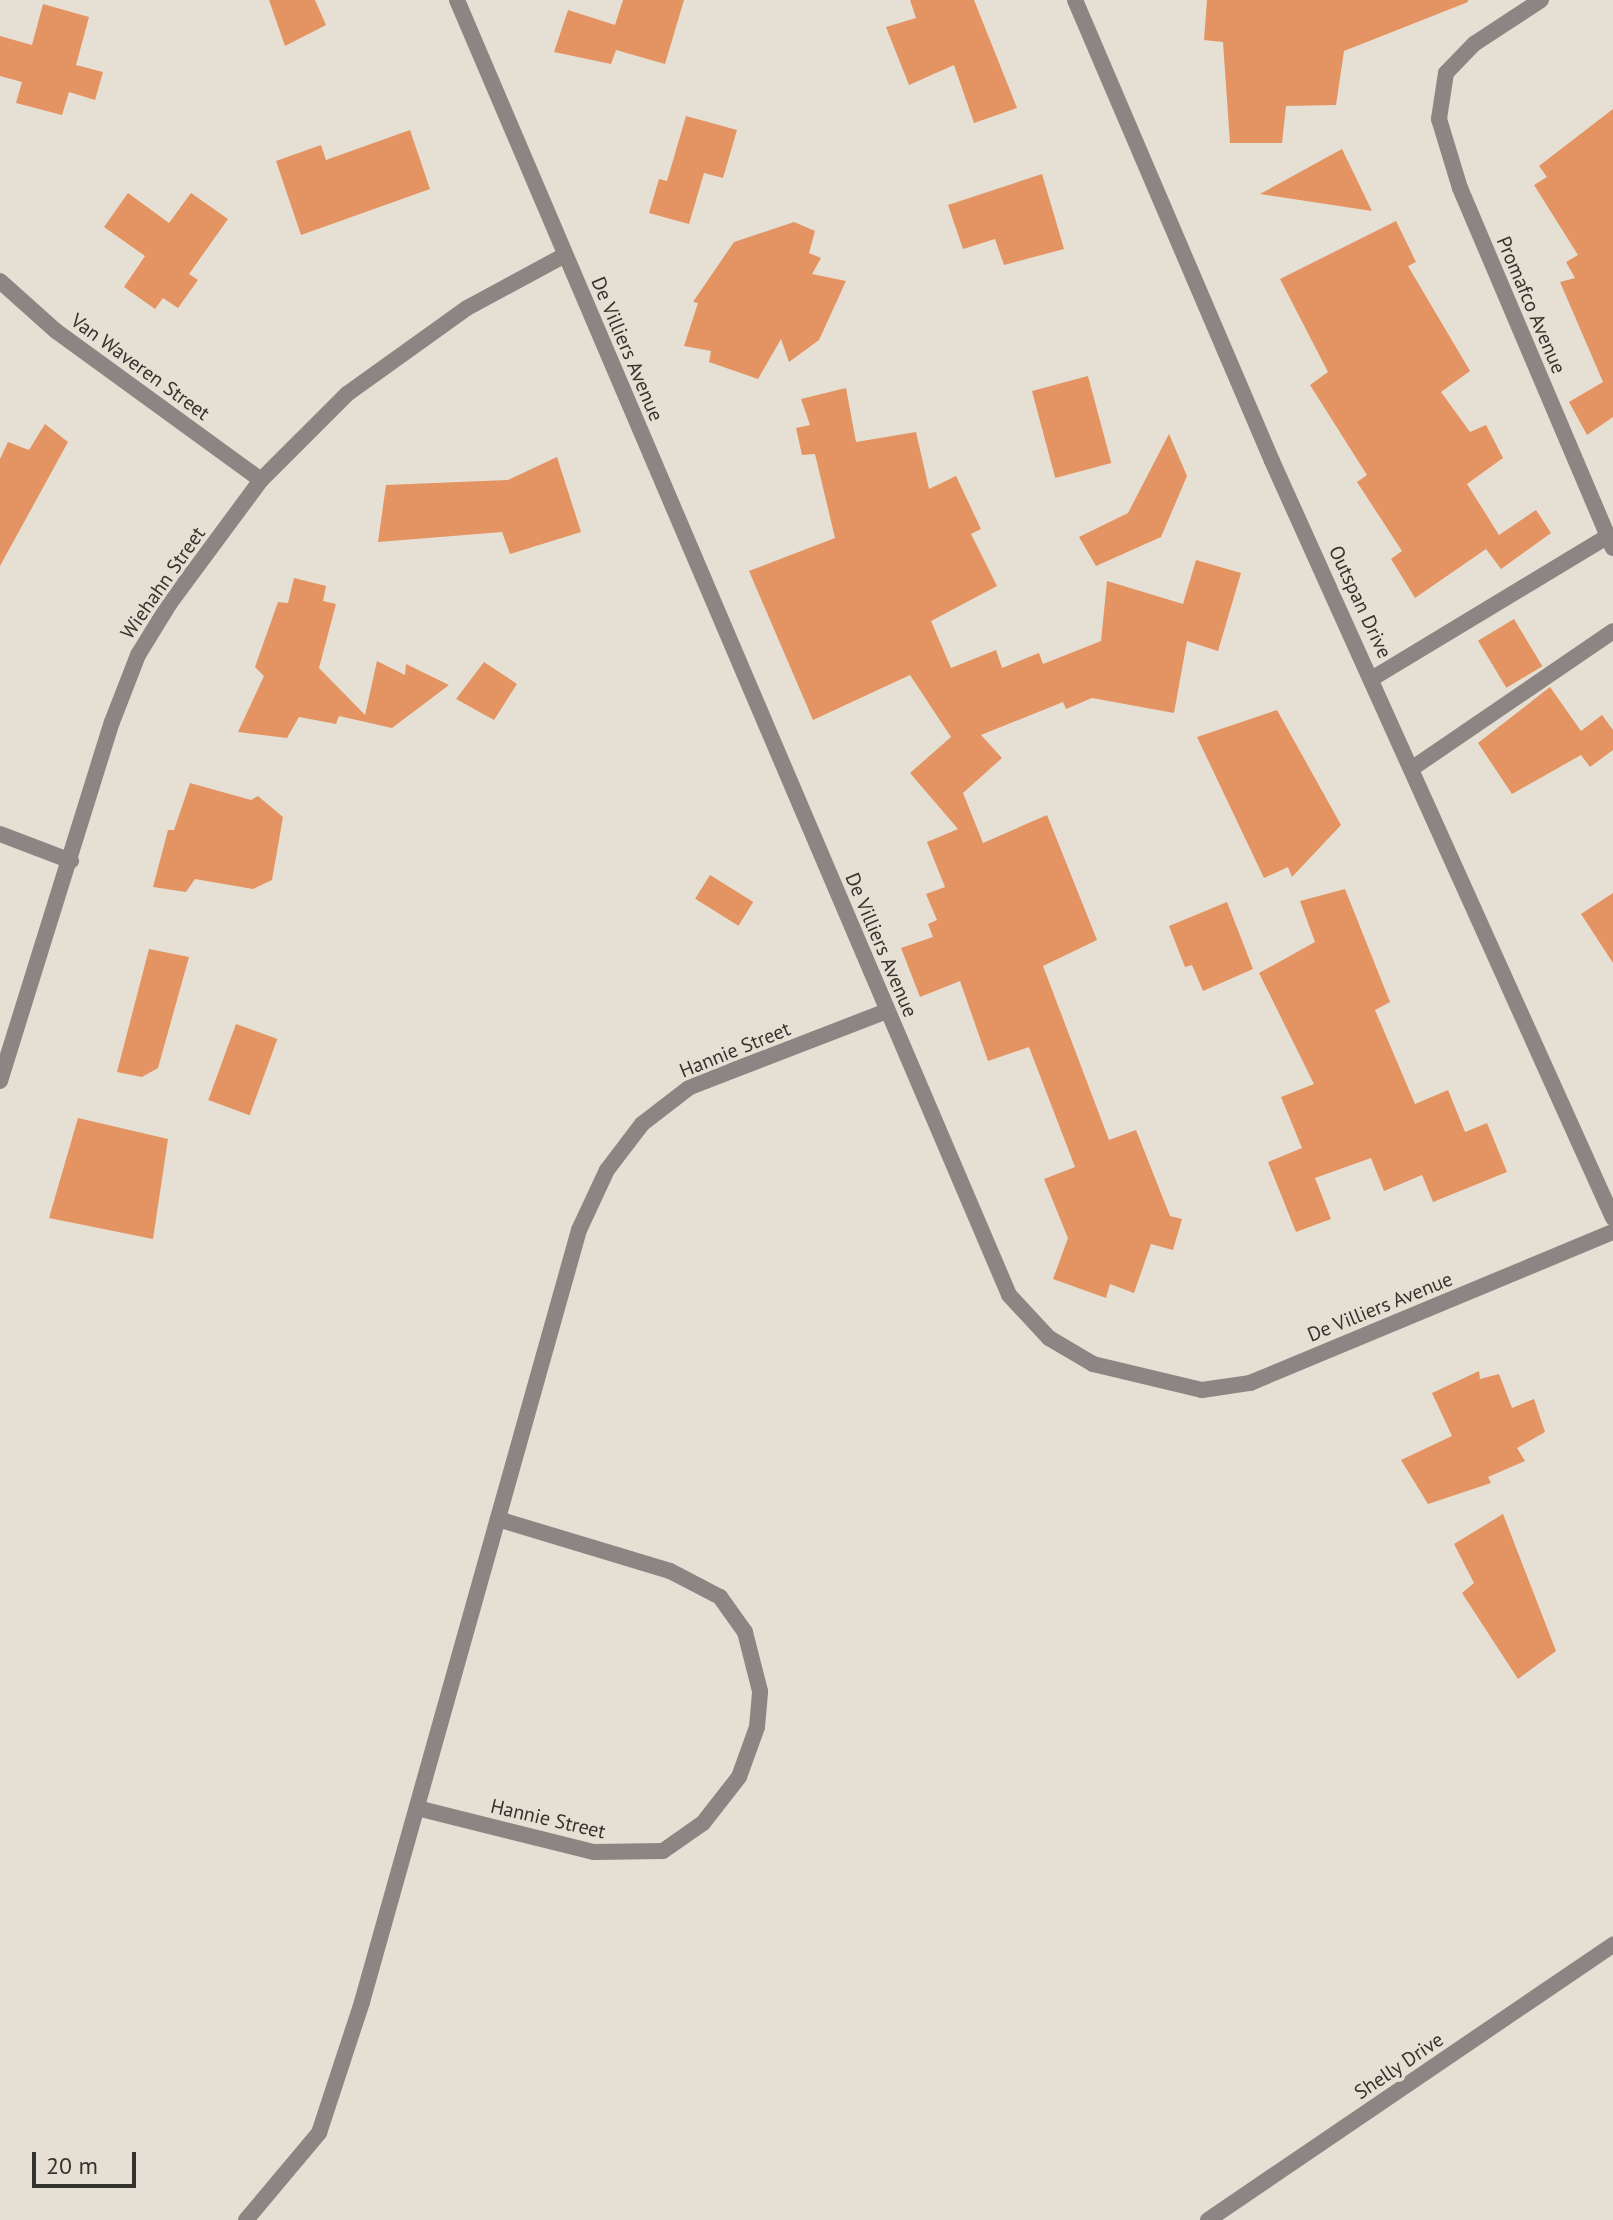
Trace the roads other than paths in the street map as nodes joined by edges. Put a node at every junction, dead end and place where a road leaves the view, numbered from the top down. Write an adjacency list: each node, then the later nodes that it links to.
1 (457, 0): 4 (street, De Villiers Avenue)
2 (1075, 0): 9 (street, Outspan Drive)
3 (1541, 0): 7 (street, Promafco Avenue)
4 (565, 255): 6 (street, Wiehahn Street); 13 (street, De Villiers Avenue)
5 (0, 281): 6 (street, Van Waveren Street)
6 (261, 480): 12 (street, Wiehahn Street)
7 (1610, 542): 9 (street)
8 (1613, 631): 10 (street)
9 (1373, 678): 10 (street, Outspan Drive)
10 (1414, 767): 15 (street, Outspan Drive)
11 (0, 834): 12 (street)
12 (71, 861): 14 (street, Wiehahn Street)
13 (887, 1011): 16 (street, De Villiers Avenue); 17 (street, Hannie Street)
14 (0, 1081)
15 (1613, 1218)
16 (1613, 1232)
17 (498, 1519): 18 (street, Hannie Street); 18 (street, Hannie Street)
18 (417, 1808): 20 (street, Hannie Street)
19 (1613, 1945): 21 (street, Shelly Drive)
20 (246, 2220)
21 (1208, 2220)

